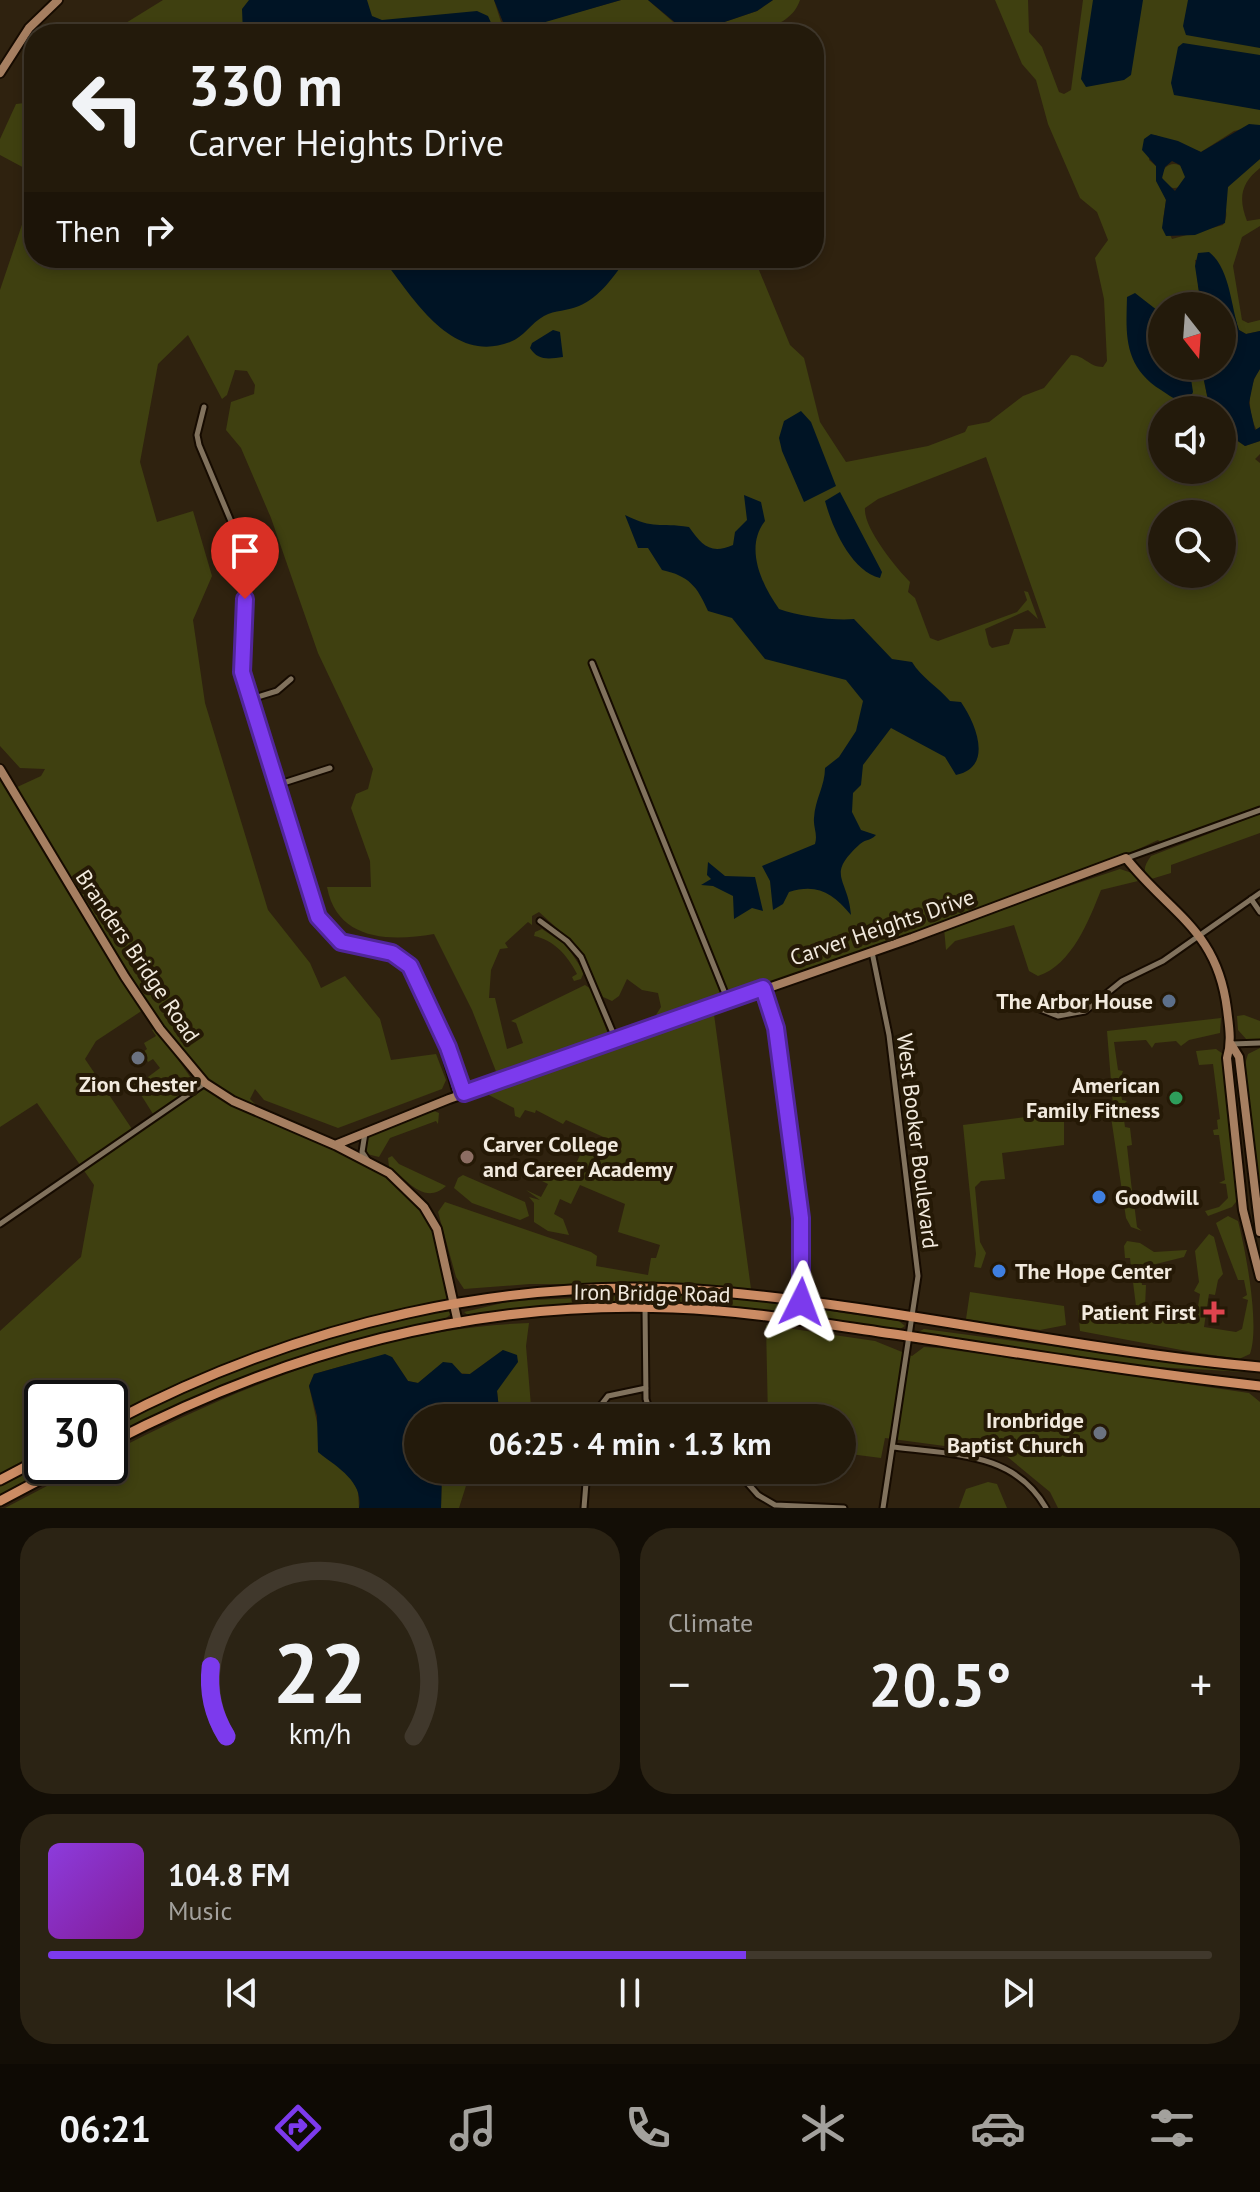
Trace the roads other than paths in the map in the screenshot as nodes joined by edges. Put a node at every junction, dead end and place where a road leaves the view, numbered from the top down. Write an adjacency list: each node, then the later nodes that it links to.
1 (58, 0): 2 (street)
2 (33, 24)
3 (24, 36): 4 (street)
4 (0, 73)
5 (204, 407): 8 (street)
6 (592, 663): 21 (street)
7 (291, 679): 8 (street)
8 (251, 699): 11 (street)
9 (330, 768): 11 (street)
10 (0, 769): 26 (street, Branders Bridge Road)
11 (277, 785): 27 (street)
12 (1260, 810): 13 (street, Carver Heights Drive)
13 (1126, 858): 18 (street); 19 (street, Carver Heights Drive)
14 (1260, 893): 15 (street)
15 (1251, 899): 16 (street); 18 (street)
16 (1260, 912)
17 (540, 921): 23 (street)
18 (1198, 935): 22 (street); 25 (street)
19 (872, 951): 20 (street, Carver Heights Drive); 37 (street, West Booker Boulevard)
20 (763, 988): 21 (street, Carver Heights Drive); 34 (street)
21 (728, 1001): 23 (street, Carver Heights Drive)
22 (1040, 1009)
23 (616, 1040): 27 (street, Carver Heights Drive)
24 (1260, 1043): 25 (street)
25 (1231, 1044): 32 (street); 33 (street)
26 (205, 1083): 29 (street, Branders Bridge Road); 31 (street)
27 (461, 1095): 28 (street, Carver Heights Drive)
28 (365, 1132): 29 (street, Carver Heights Drive); 30 (street)
29 (335, 1145): 30 (street, Branders Bridge Road)
30 (368, 1162): 35 (street, Branders Bridge Road)
31 (0, 1224)
32 (1260, 1232)
33 (1260, 1277)
34 (801, 1302): 35 (main road, Iron Bridge Road); 37 (main road, Iron Bridge Road)
35 (454, 1304): 38 (street, Branders Bridge Road); 45 (main road, Iron Bridge Road)
36 (645, 1307): 38 (main road, Iron Bridge Road); 39 (main road, Iron Bridge Road); 42 (street)
37 (913, 1319): 39 (street, West Booker Boulevard); 40 (main road, Iron Bridge Road)
38 (458, 1323): 46 (main road, Iron Bridge Road)
39 (909, 1336): 41 (main road, Iron Bridge Road); 47 (street, West Booker Boulevard)
40 (1260, 1367)
41 (1260, 1386)
42 (646, 1388): 43 (street); 44 (street)
43 (602, 1404)
44 (649, 1404)
45 (128, 1414)
46 (128, 1434)
47 (894, 1447): 56 (street, West Booker Boulevard); 57 (street)
48 (24, 1467): 49 (main road)
49 (0, 1480)
50 (32, 1484): 53 (main road)
51 (586, 1484): 54 (street)
52 (748, 1484): 55 (street)
53 (0, 1501)
54 (584, 1508)
55 (844, 1508)
56 (883, 1508)
57 (1046, 1508)

